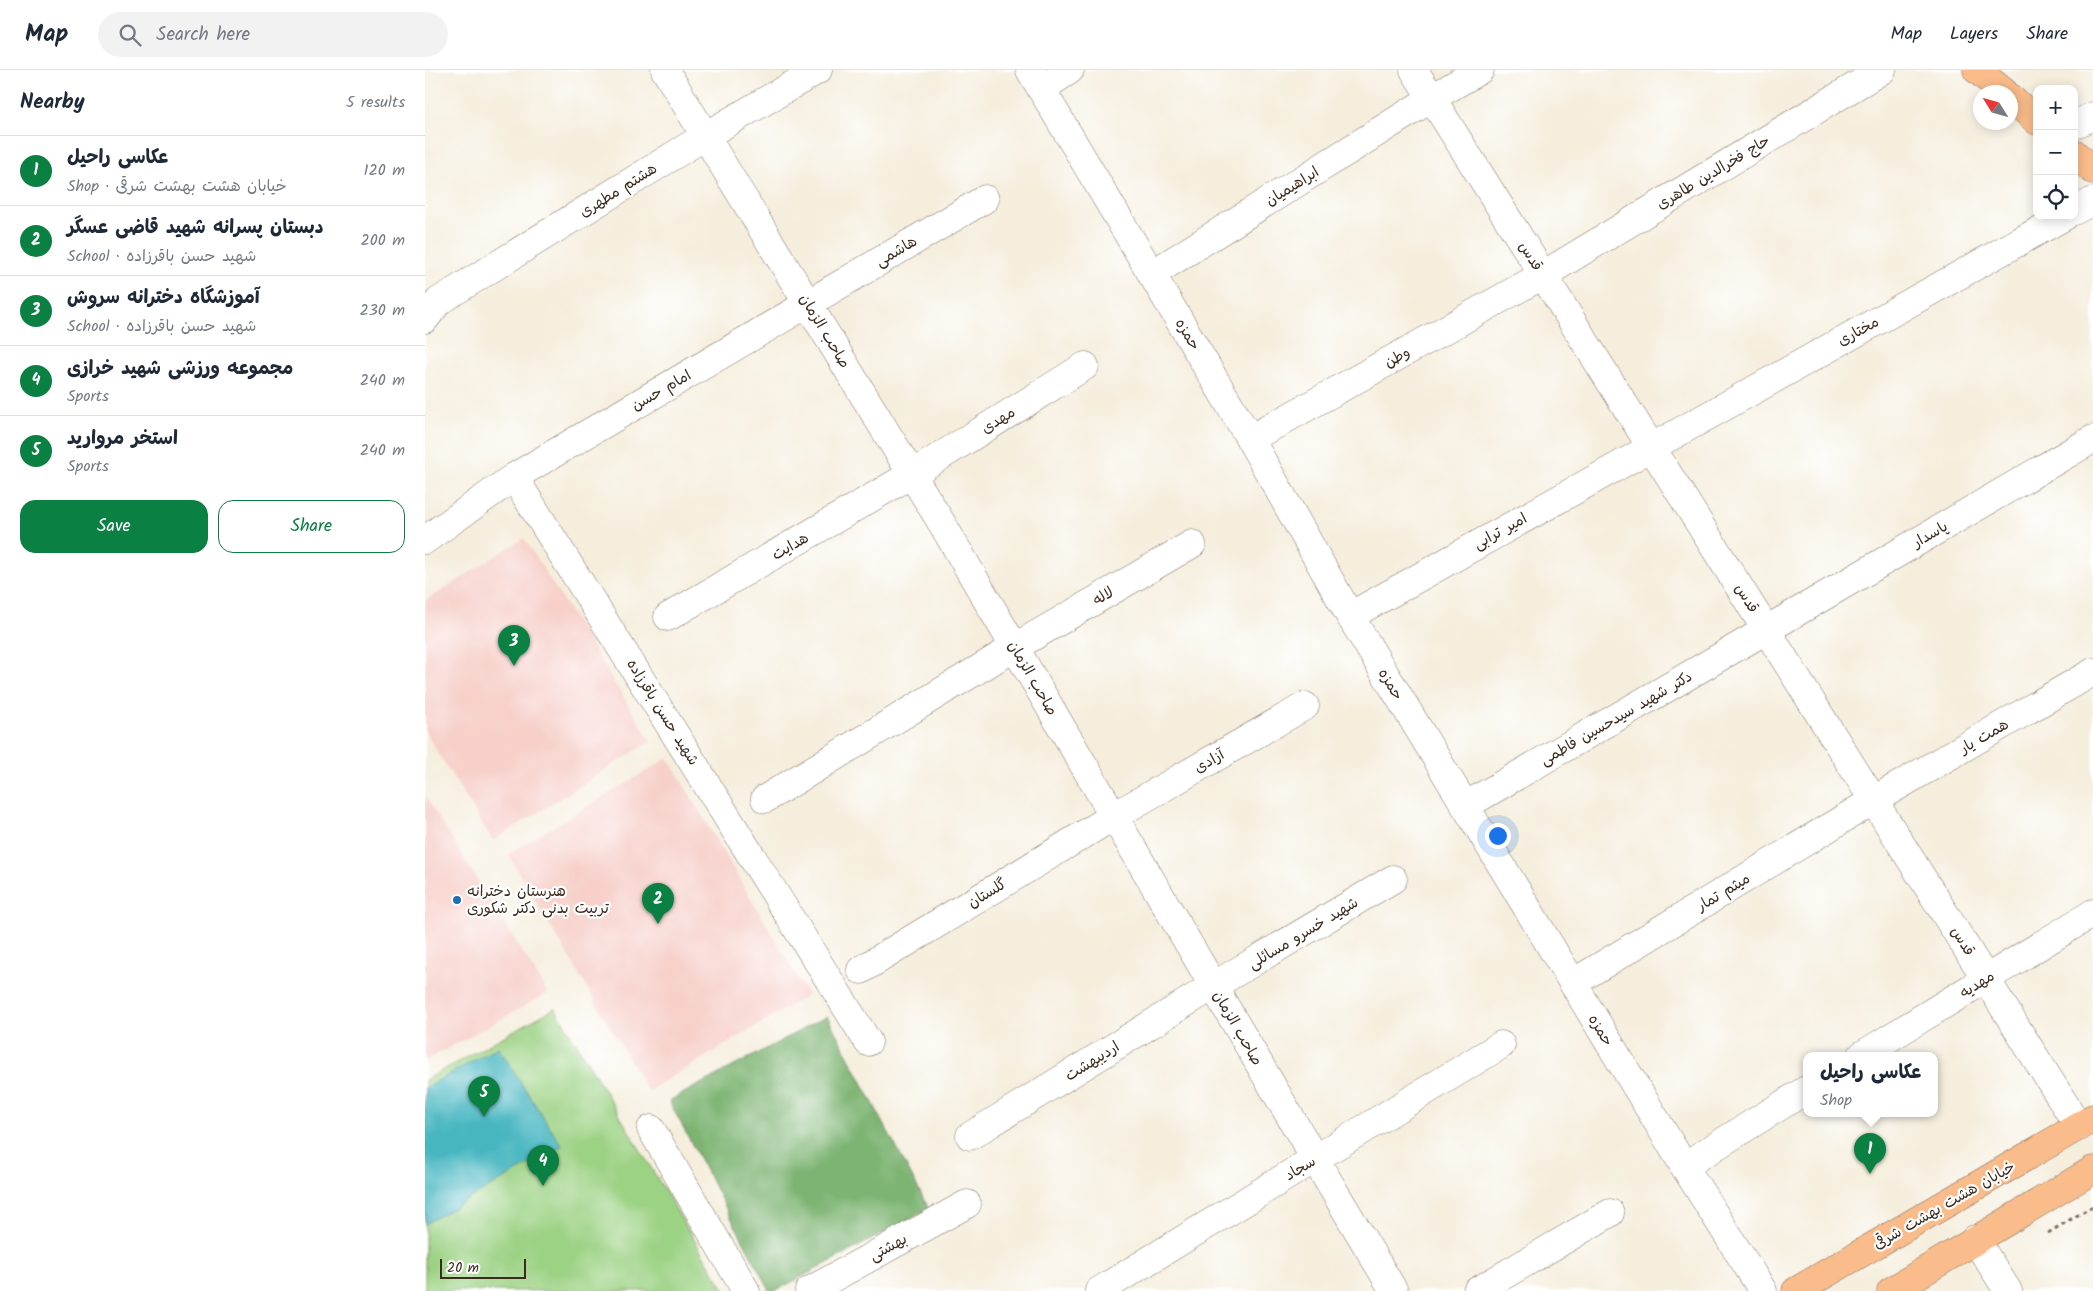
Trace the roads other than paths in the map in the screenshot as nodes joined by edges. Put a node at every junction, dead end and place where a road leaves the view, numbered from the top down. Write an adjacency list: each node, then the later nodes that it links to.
1 (665, 70): 15 (street, صاحب الزمان)
2 (818, 70): 15 (street, هشتم مطهری)
3 (1070, 70): 8 (street)
4 (1414, 70): 10 (street, قدس)
5 (1480, 70): 10 (street, ابراهیمیان)
6 (1882, 70): 23 (street, حاج فخرالدین طاهری)
7 (1977, 70): 9 (main road)
8 (1036, 79): 22 (street, حمزه)
9 (1995, 85)
10 (1432, 98): 22 (street, ابراهیمیان); 23 (street, قدس)
11 (2018, 104): 13 (main road)
12 (2093, 116): 14 (street)
13 (2033, 117)
14 (2078, 123)
15 (705, 136): 24 (street, صاحب الزمان); 25 (street, هشتم مطهری)
16 (2078, 157): 17 (main road)
17 (2093, 170)
18 (985, 199): 24 (street, هاشمی)
19 (2093, 200): 20 (street)
20 (2078, 209)
21 (2058, 220): 29 (street, مختاری)
22 (1152, 274): 27 (street, حمزه)
23 (1543, 275): 27 (street, وطن); 29 (street, قدس)
24 (808, 304): 30 (street, صاحب الزمان); 31 (street, امام حسن)
25 (425, 319)
26 (1085, 366): 30 (street, مهدی)
27 (1251, 439): 34 (street, حمزه)
28 (2093, 439): 36 (street, پاسدار)
29 (1651, 446): 34 (street, امیر ترابی); 36 (street, قدس)
30 (912, 474): 35 (street, هدایت); 37 (street, صاحب الزمان)
31 (514, 477): 32 (street); 50 (street, شهید حسن باقرزاده)
32 (425, 540)
33 (1192, 544): 37 (street, لاله)
34 (1350, 616): 42 (street, حمزه)
35 (668, 617)
36 (1766, 629): 41 (street, قدس); 42 (street, دکتر شهید سیدحسین فاطمی)
37 (1015, 647): 40 (street, لاله); 43 (street, صاحب الزمان)
38 (2093, 672): 41 (street, همت یار)
39 (1305, 706): 43 (street, آزادی)
40 (765, 798)
41 (1874, 800): 47 (street, قدس); 48 (street, میثم تمار)
42 (1465, 806): 48 (street, حمزه)
43 (1114, 816): 46 (street, گلستان); 49 (street, صاحب الزمان)
44 (1393, 879): 49 (street, شهید خسرو مسائلی)
45 (2093, 913): 47 (street, مهدیه)
46 (861, 970)
47 (1986, 978): 52 (street, مهدیه); 54 (street, قدس)
48 (1573, 983): 58 (street, حمزه)
49 (1213, 986): 56 (street, اردیبهشت); 57 (street, صاحب الزمان)
50 (868, 1042)
51 (1501, 1045): 57 (street, سجاد)
52 (1867, 1052)
53 (1803, 1092): 58 (street)
54 (2086, 1123): 69 (main road, خیابان هشت بهشت شرقی)
55 (651, 1129): 63 (street)
56 (970, 1136)
57 (1315, 1159): 65 (street, سجاد); 66 (street, صاحب الزمان)
58 (1684, 1166): 68 (street, حمزه)
59 (2093, 1170): 62 (main road)
60 (967, 1204): 64 (street, بهشتی)
61 (1610, 1213): 67 (street)
62 (1975, 1239): 70 (main road); 71 (street)
63 (746, 1291)
64 (809, 1291)
65 (1099, 1291)
66 (1395, 1291)
67 (1477, 1291)
68 (1763, 1291)
69 (1796, 1291)
70 (1891, 1291)
71 (2008, 1291)

